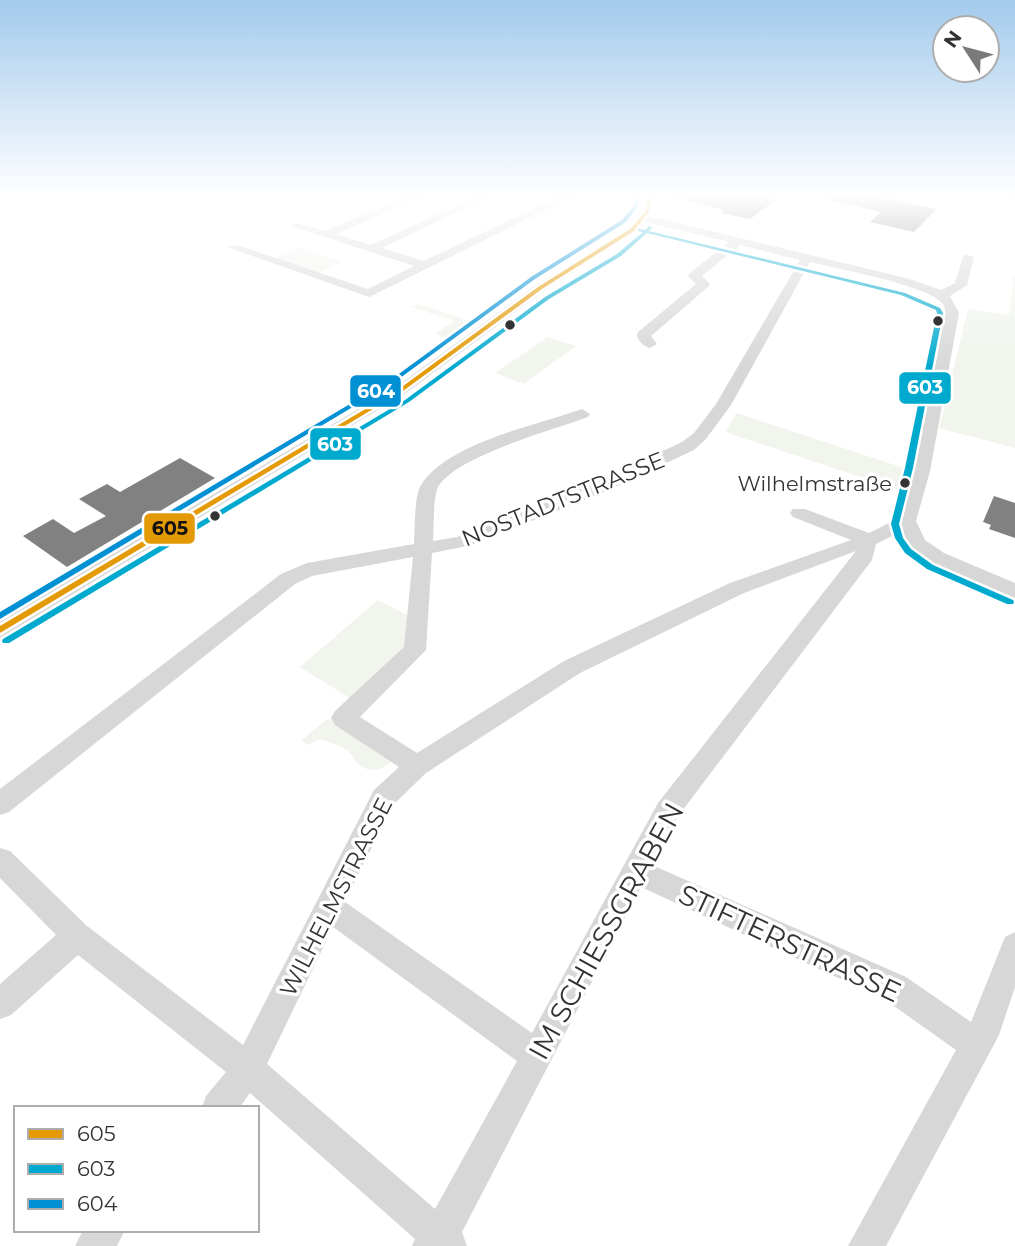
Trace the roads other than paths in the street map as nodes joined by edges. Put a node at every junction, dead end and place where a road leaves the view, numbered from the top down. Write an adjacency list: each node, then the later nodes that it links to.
1 (248, 252): 9 (street)
2 (381, 252): 9 (street)
3 (451, 252): 9 (street)
4 (597, 252): 19 (street)
5 (724, 252): 11 (street)
6 (781, 252): 8 (street)
7 (968, 257): 10 (street)
8 (807, 258): 10 (street); 16 (street, NOSTADTSTRASSE)
9 (424, 265)
10 (940, 296): 14 (street)
11 (650, 344)
12 (583, 414): 16 (street)
13 (799, 513): 15 (street)
14 (908, 522): 15 (street, WILHELMSTRASSE); 17 (street)
15 (873, 537): 17 (street); 20 (street, WILHELMSTRASSE); 23 (street, IM SCHIESSGRABEN)
16 (425, 547): 20 (street); 21 (street, NOSTADTSTRASSE)
17 (937, 557): 18 (street)
18 (1015, 591)
19 (0, 630)
20 (417, 766): 24 (street, WILHELMSTRASSE)
21 (0, 804)
22 (0, 860): 25 (street)
23 (635, 871): 28 (street, STIFTERSTRASSE); 29 (street, IM SCHIESSGRABEN)
24 (330, 908): 29 (street); 30 (street, WILHELMSTRASSE)
25 (77, 936): 27 (street); 30 (street)
26 (1015, 947): 28 (street)
27 (0, 1004)
28 (976, 1045): 35 (street)
29 (537, 1056): 33 (street, IM SCHIESSGRABEN)
30 (248, 1069): 31 (street, WILHELMSTRASSE); 33 (street)
31 (220, 1106)
32 (105, 1232): 34 (street)
33 (440, 1243)
34 (93, 1246)
35 (866, 1246)

